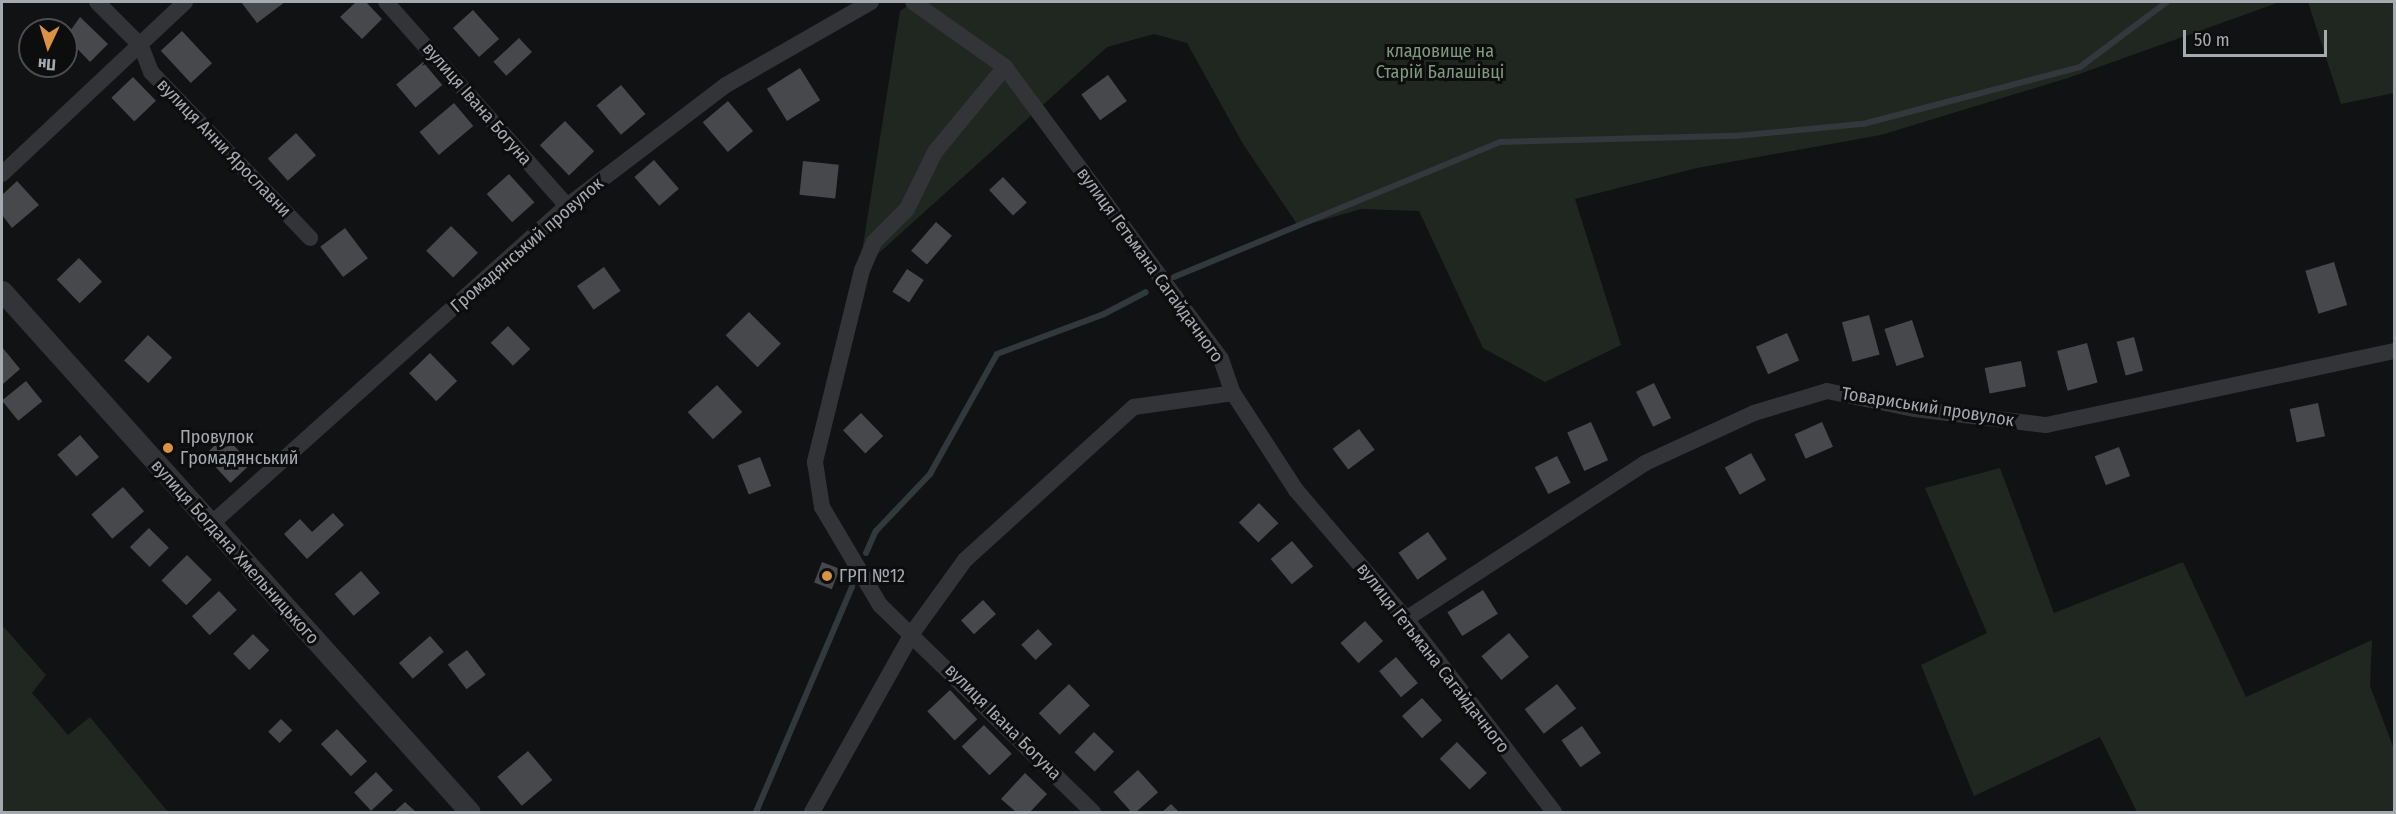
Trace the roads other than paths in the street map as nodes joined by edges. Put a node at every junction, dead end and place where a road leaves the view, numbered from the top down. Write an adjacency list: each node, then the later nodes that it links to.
1 (97, 2): 6 (street, вулиця Анни Ярославни)
2 (185, 2): 6 (street)
3 (386, 2): 9 (street, вулиця Івана Богуна)
4 (872, 2): 9 (street, Громадянський провулок)
5 (913, 2): 7 (street, вулиця Гетьмана Сагайдачного)
6 (141, 46): 8 (street); 10 (street, вулиця Анни Ярославни)
7 (1005, 67): 13 (street, вулиця Гетьмана Сагайдачного); 16 (street)
8 (2, 174)
9 (567, 206): 14 (street, Громадянський провулок)
10 (310, 238)
11 (2, 291): 14 (street, вулиця Богдана Хмельницького)
12 (2394, 351): 15 (street, Товариський провулок)
13 (1233, 393): 15 (street, вулиця Гетьмана Сагайдачного); 16 (street)
14 (210, 525): 17 (street, вулиця Богдана Хмельницького)
15 (1407, 620): 20 (street, вулиця Гетьмана Сагайдачного)
16 (913, 632): 18 (street); 19 (street, вулиця Івана Богуна)
17 (470, 813)
18 (812, 813)
19 (1093, 813)
20 (1554, 813)

